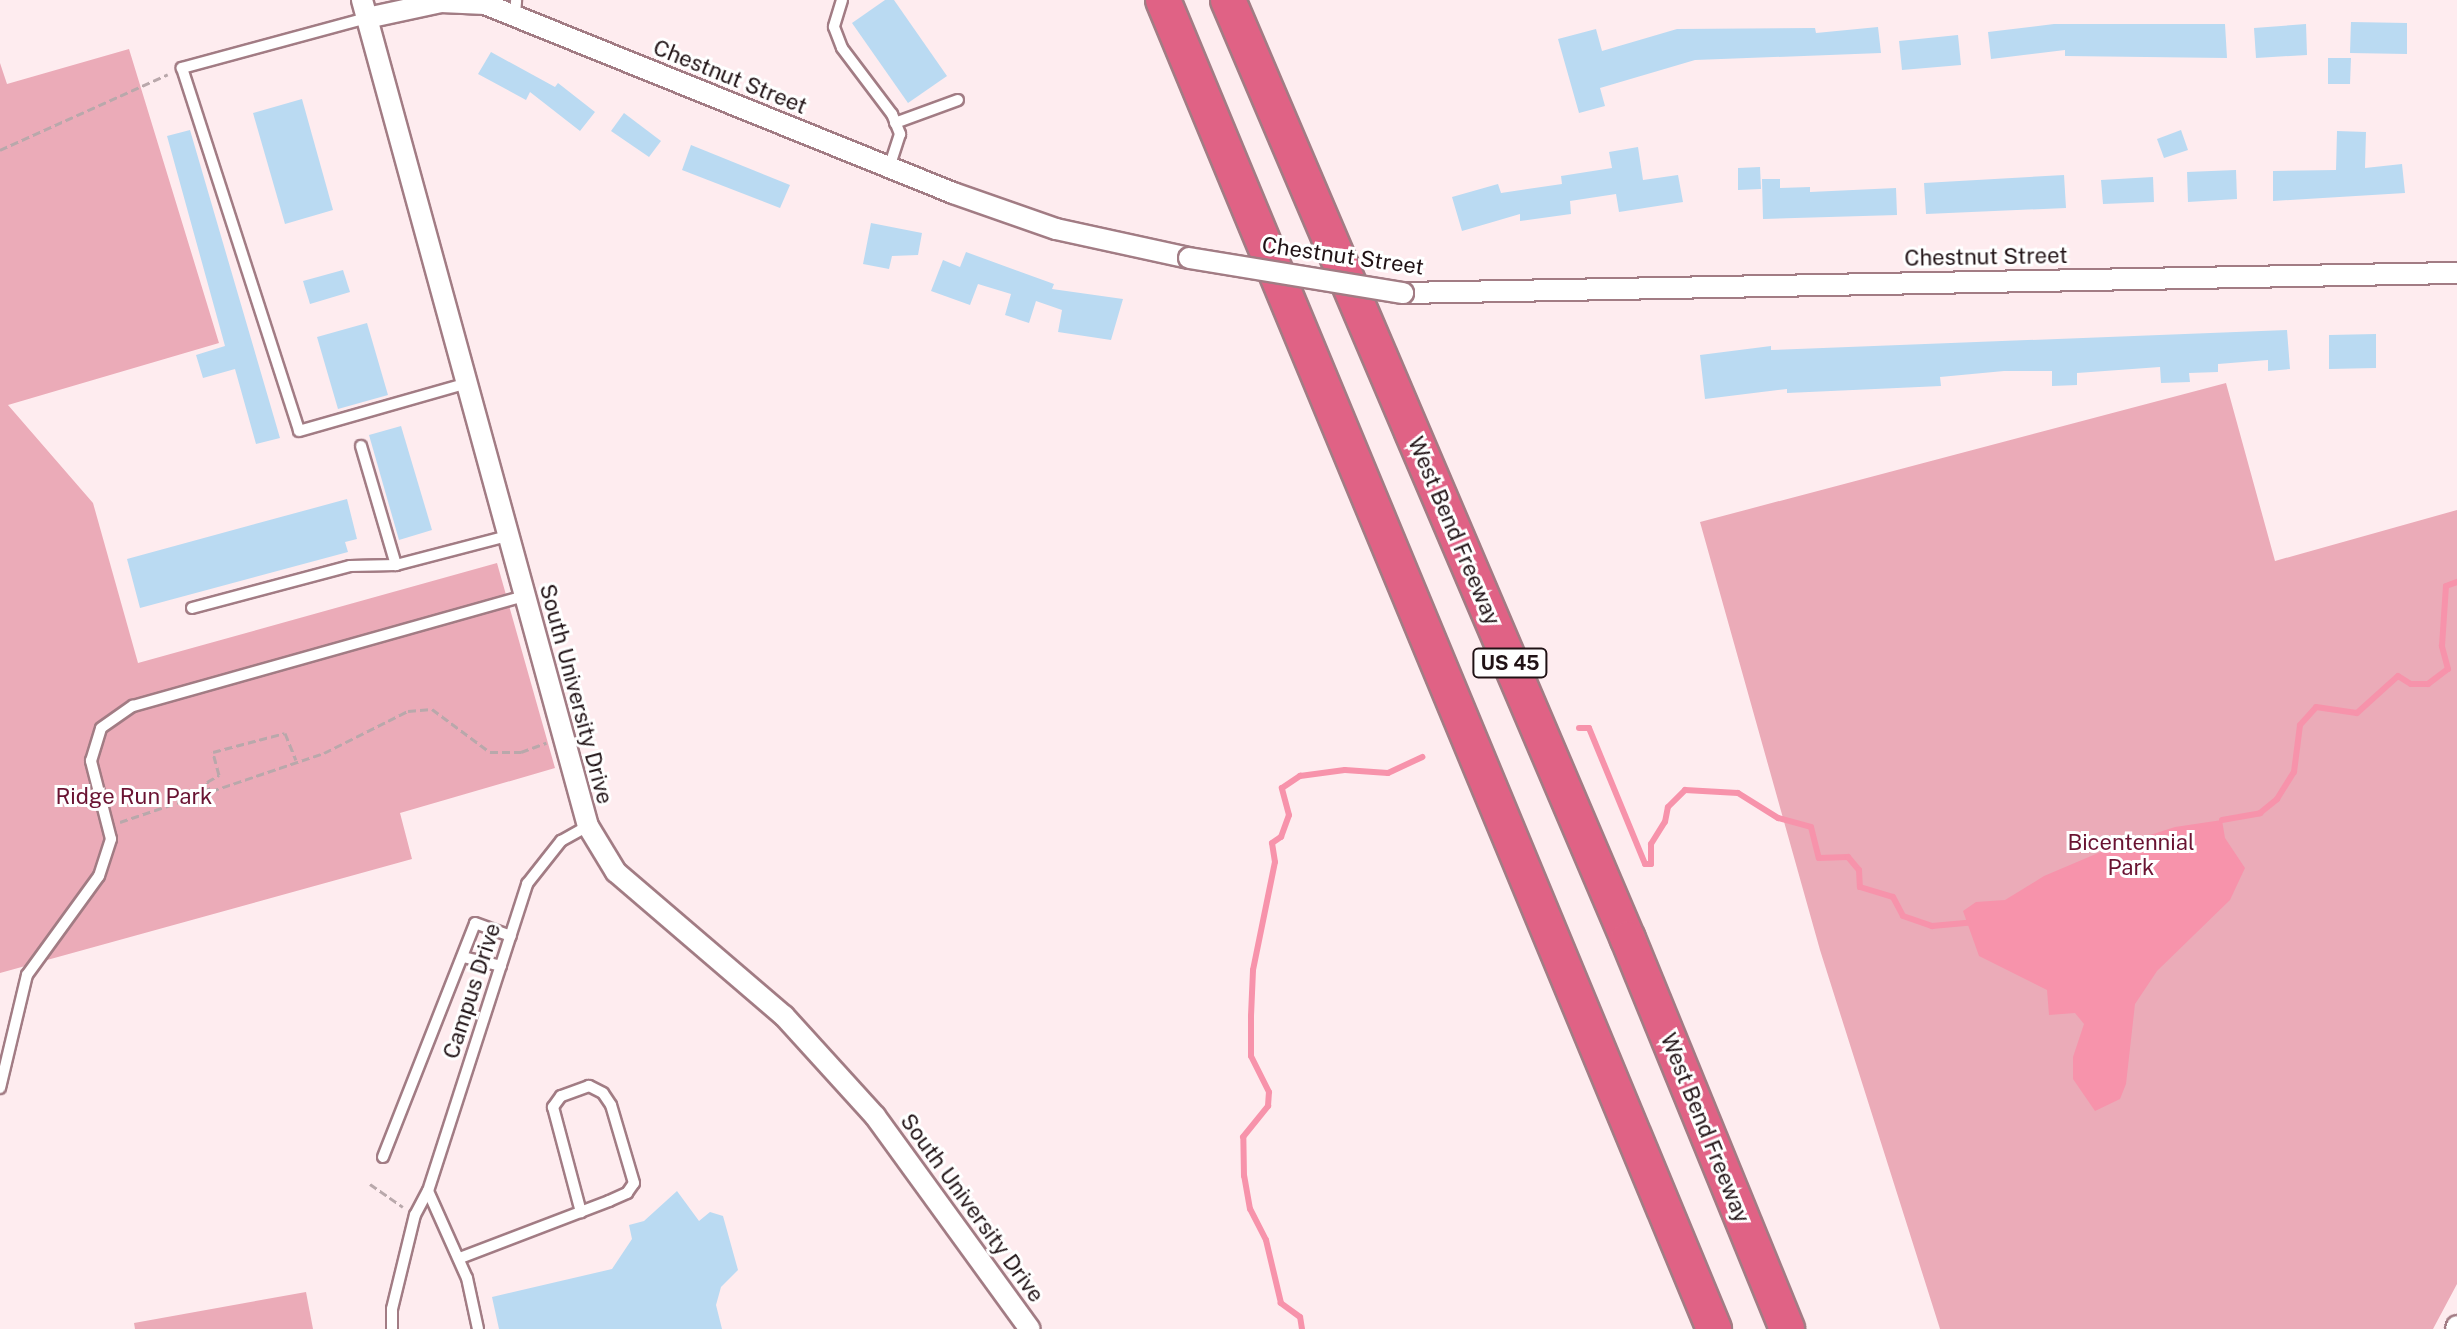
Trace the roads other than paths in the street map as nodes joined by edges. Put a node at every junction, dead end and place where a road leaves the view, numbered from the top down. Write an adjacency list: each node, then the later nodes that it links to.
1 (842, 0): 7 (lane)
2 (1163, 0): 28 (highway, US 45)
3 (1228, 0): 29 (highway, West Bend Freeway / US 45)
4 (515, 8): 5 (street, Chestnut Street); 8 (street, Chestnut Street)
5 (364, 9): 10 (street, South University Drive); 10 (lane)
6 (958, 100): 7 (lane)
7 (895, 123): 8 (lane)
8 (889, 167): 9 (street, Chestnut Street, bridge)
9 (2457, 273)
10 (467, 383): 12 (street, South University Drive)
11 (361, 446): 13 (lane)
12 (507, 536): 13 (lane); 14 (street, South University Drive)
13 (396, 565): 15 (lane)
14 (524, 596): 16 (street, South University Drive); 20 (lane)
15 (192, 608)
16 (588, 826): 17 (lane, Campus Drive); 27 (street, South University Drive)
17 (511, 936): 18 (lane); 19 (lane, Campus Drive)
18 (463, 957): 19 (lane); 21 (lane)
19 (501, 966): 22 (lane, Campus Drive)
20 (0, 1088)
21 (383, 1157)
22 (428, 1191): 24 (lane); 25 (lane, Campus Drive)
23 (581, 1212): 23 (lane); 24 (lane)
24 (460, 1258): 26 (lane)
25 (392, 1329)
26 (478, 1329)
27 (1030, 1329)
28 (1714, 1329)
29 (1787, 1329)

